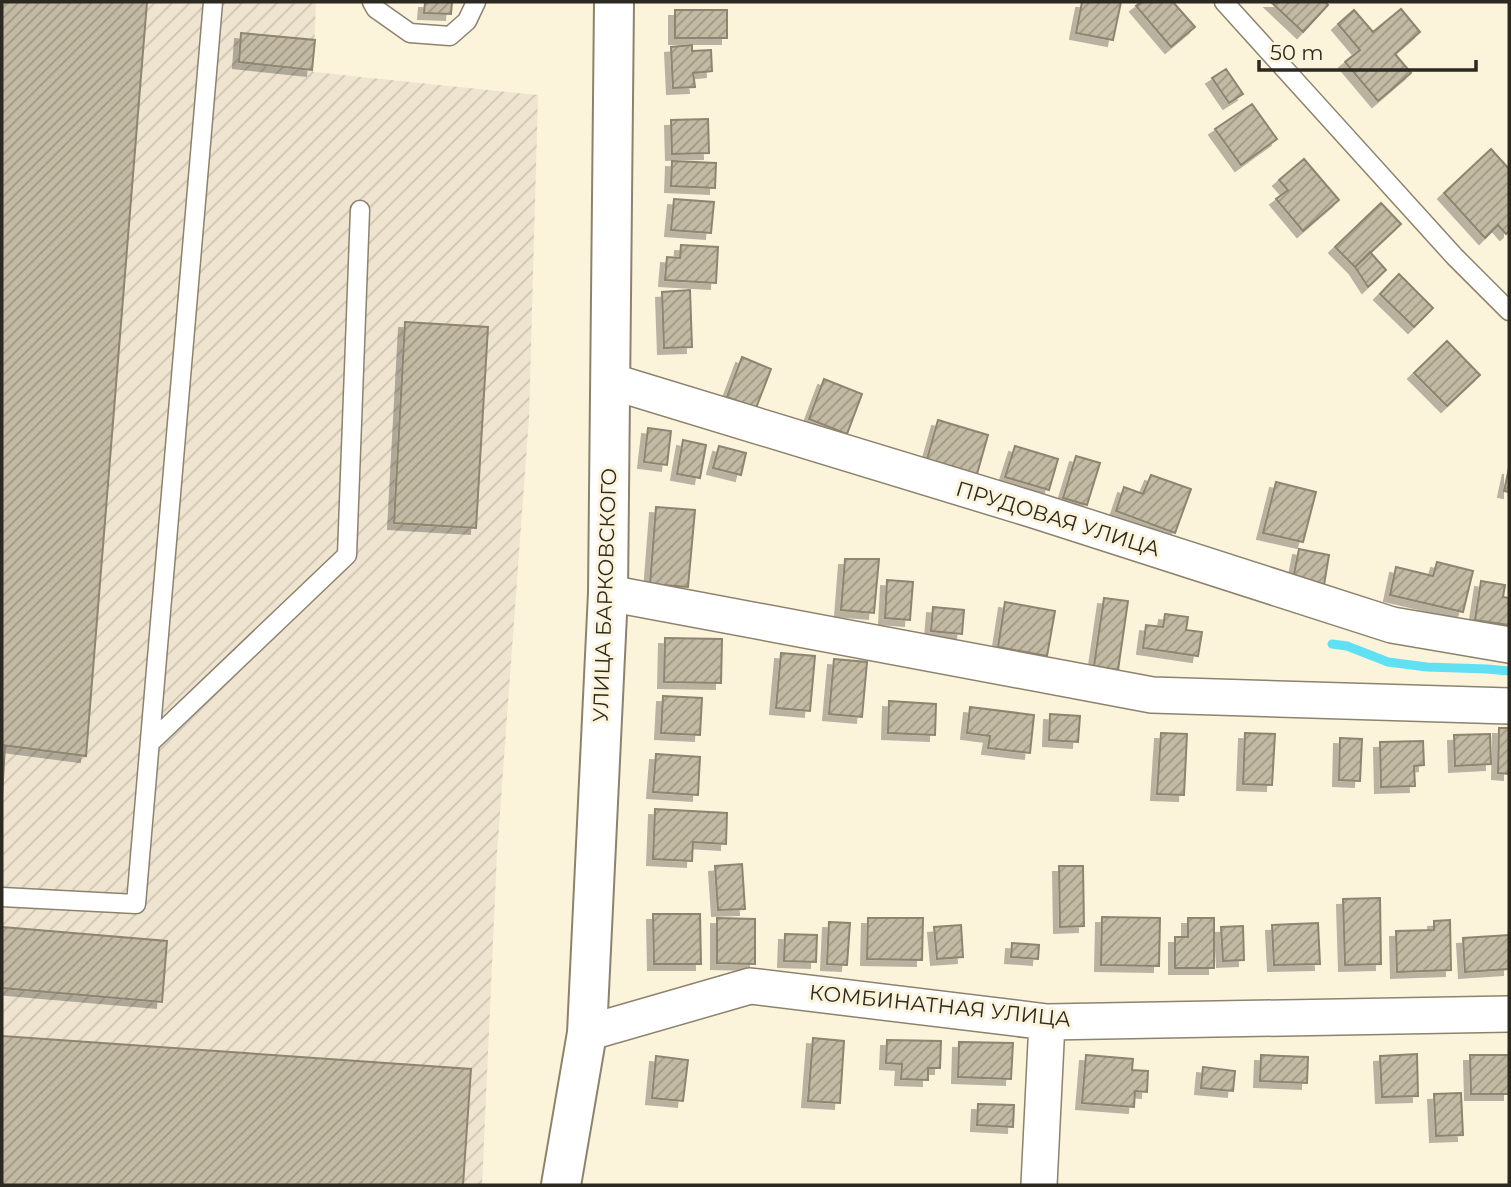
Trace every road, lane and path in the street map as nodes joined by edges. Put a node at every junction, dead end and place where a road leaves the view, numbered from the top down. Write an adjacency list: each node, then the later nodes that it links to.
1 (213, 2): 12 (lane)
2 (372, 2): 3 (lane)
3 (476, 2)
4 (614, 2): 8 (street, УЛИЦА БАРКОВСКОГО)
5 (1224, 2): 7 (lane)
6 (360, 210): 12 (lane)
7 (1509, 311)
8 (610, 382): 9 (street, УЛИЦА БАРКОВСКОГО); 10 (street, ПРУДОВАЯ УЛИЦА)
9 (608, 593): 11 (street); 16 (street, УЛИЦА БАРКОВСКОГО)
10 (1509, 645)
11 (1509, 706)
12 (150, 743): 13 (lane)
13 (2, 897)
14 (1509, 1014): 15 (street, КОМБИНАТНАЯ УЛИЦА)
15 (1047, 1022): 16 (street, КОМБИНАТНАЯ УЛИЦА); 18 (street)
16 (587, 1033): 17 (street, УЛИЦА БАРКОВСКОГО)
17 (561, 1185)
18 (1038, 1185)

